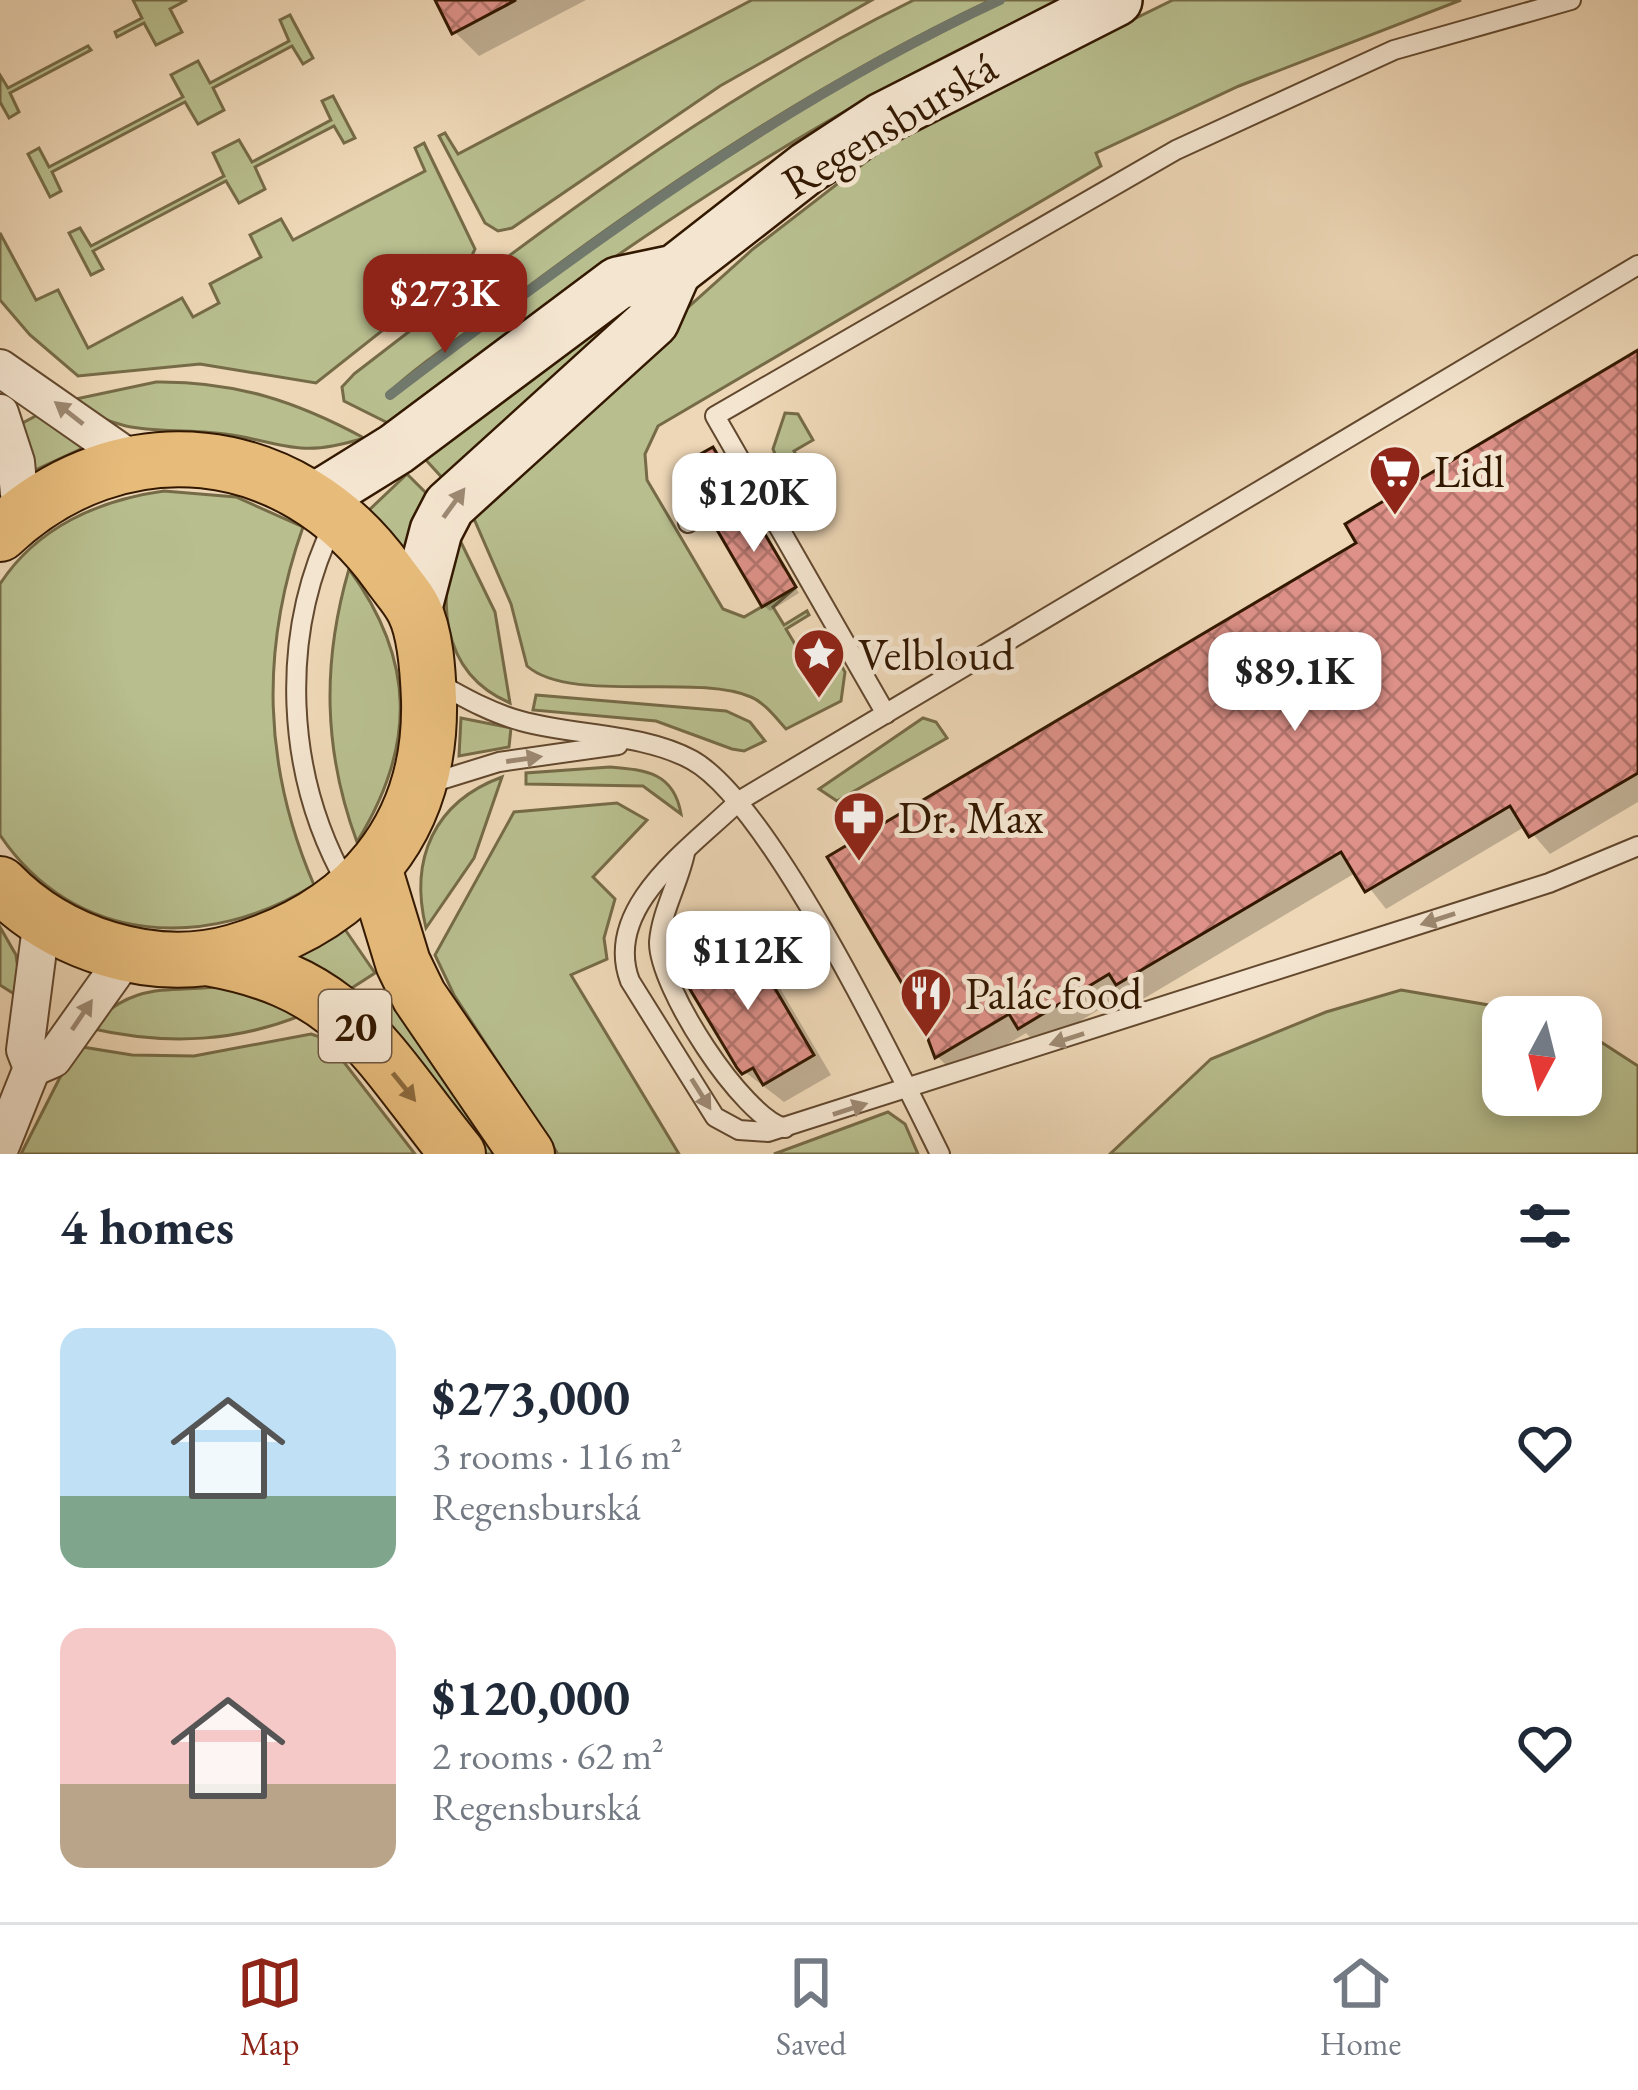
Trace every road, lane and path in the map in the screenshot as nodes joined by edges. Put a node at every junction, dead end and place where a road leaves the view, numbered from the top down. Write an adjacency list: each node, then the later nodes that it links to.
1 (1116, 0): 4 (main road, Regensburská)
2 (1571, 0): 8 (lane)
3 (1638, 265): 14 (lane)
4 (675, 271): 9 (main road, Regensburská); 12 (main road, Regensburská, one-way to 4)
5 (0, 368): 7 (street, one-way to 5)
6 (0, 413): 11 (street)
7 (135, 462): 9 (main road, 20); 11 (main road, 20)
8 (752, 482): 10 (lane); 14 (lane)
9 (328, 507): 12 (main road, 20); 20 (lane)
10 (688, 523)
11 (10, 524)
12 (415, 611): 13 (main road, 20)
13 (428, 678): 15 (lane); 16 (main road, 20)
14 (886, 714): 17 (lane)
15 (632, 743): 16 (lane, one-way to 15); 17 (lane)
16 (418, 787): 20 (main road, 20)
17 (739, 801): 19 (lane); 26 (lane)
18 (1638, 846): 26 (lane, one-way to 26)
19 (686, 854): 27 (lane); 27 (lane, one-way to 27)
20 (362, 880): 24 (main road, 20); 30 (main road, 20)
21 (0, 884): 22 (main road, 20)
22 (42, 919): 23 (main road, 20); 25 (street)
23 (127, 955): 24 (main road, 20); 25 (street, one-way to 23)
24 (209, 959): 29 (main road, 20, one-way to 29)
25 (32, 1068): 28 (street)
26 (908, 1090): 27 (lane, one-way to 26); 31 (lane)
27 (793, 1128)
28 (0, 1148)
29 (458, 1154)
30 (527, 1154)
31 (940, 1154)

